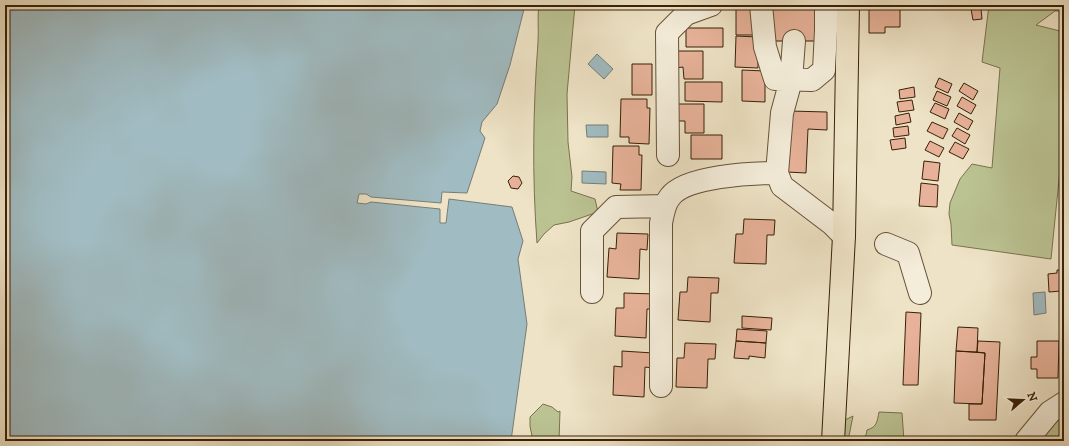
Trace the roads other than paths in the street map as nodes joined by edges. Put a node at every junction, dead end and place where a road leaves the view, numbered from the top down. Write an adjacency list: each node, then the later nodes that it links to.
1 (711, 5): 5 (street)
2 (761, 5): 7 (street)
3 (826, 5): 7 (street)
4 (848, 5): 11 (main road)
5 (686, 10): 8 (street)
6 (794, 41): 7 (street)
7 (791, 80): 9 (street)
8 (668, 154)
9 (777, 167): 10 (street); 11 (street)
10 (665, 206): 13 (street); 15 (street)
11 (844, 236): 17 (main road)
12 (886, 244): 14 (street)
13 (592, 292)
14 (920, 293)
15 (661, 386)
16 (1064, 403): 18 (street)
17 (833, 441)
18 (1026, 441)

